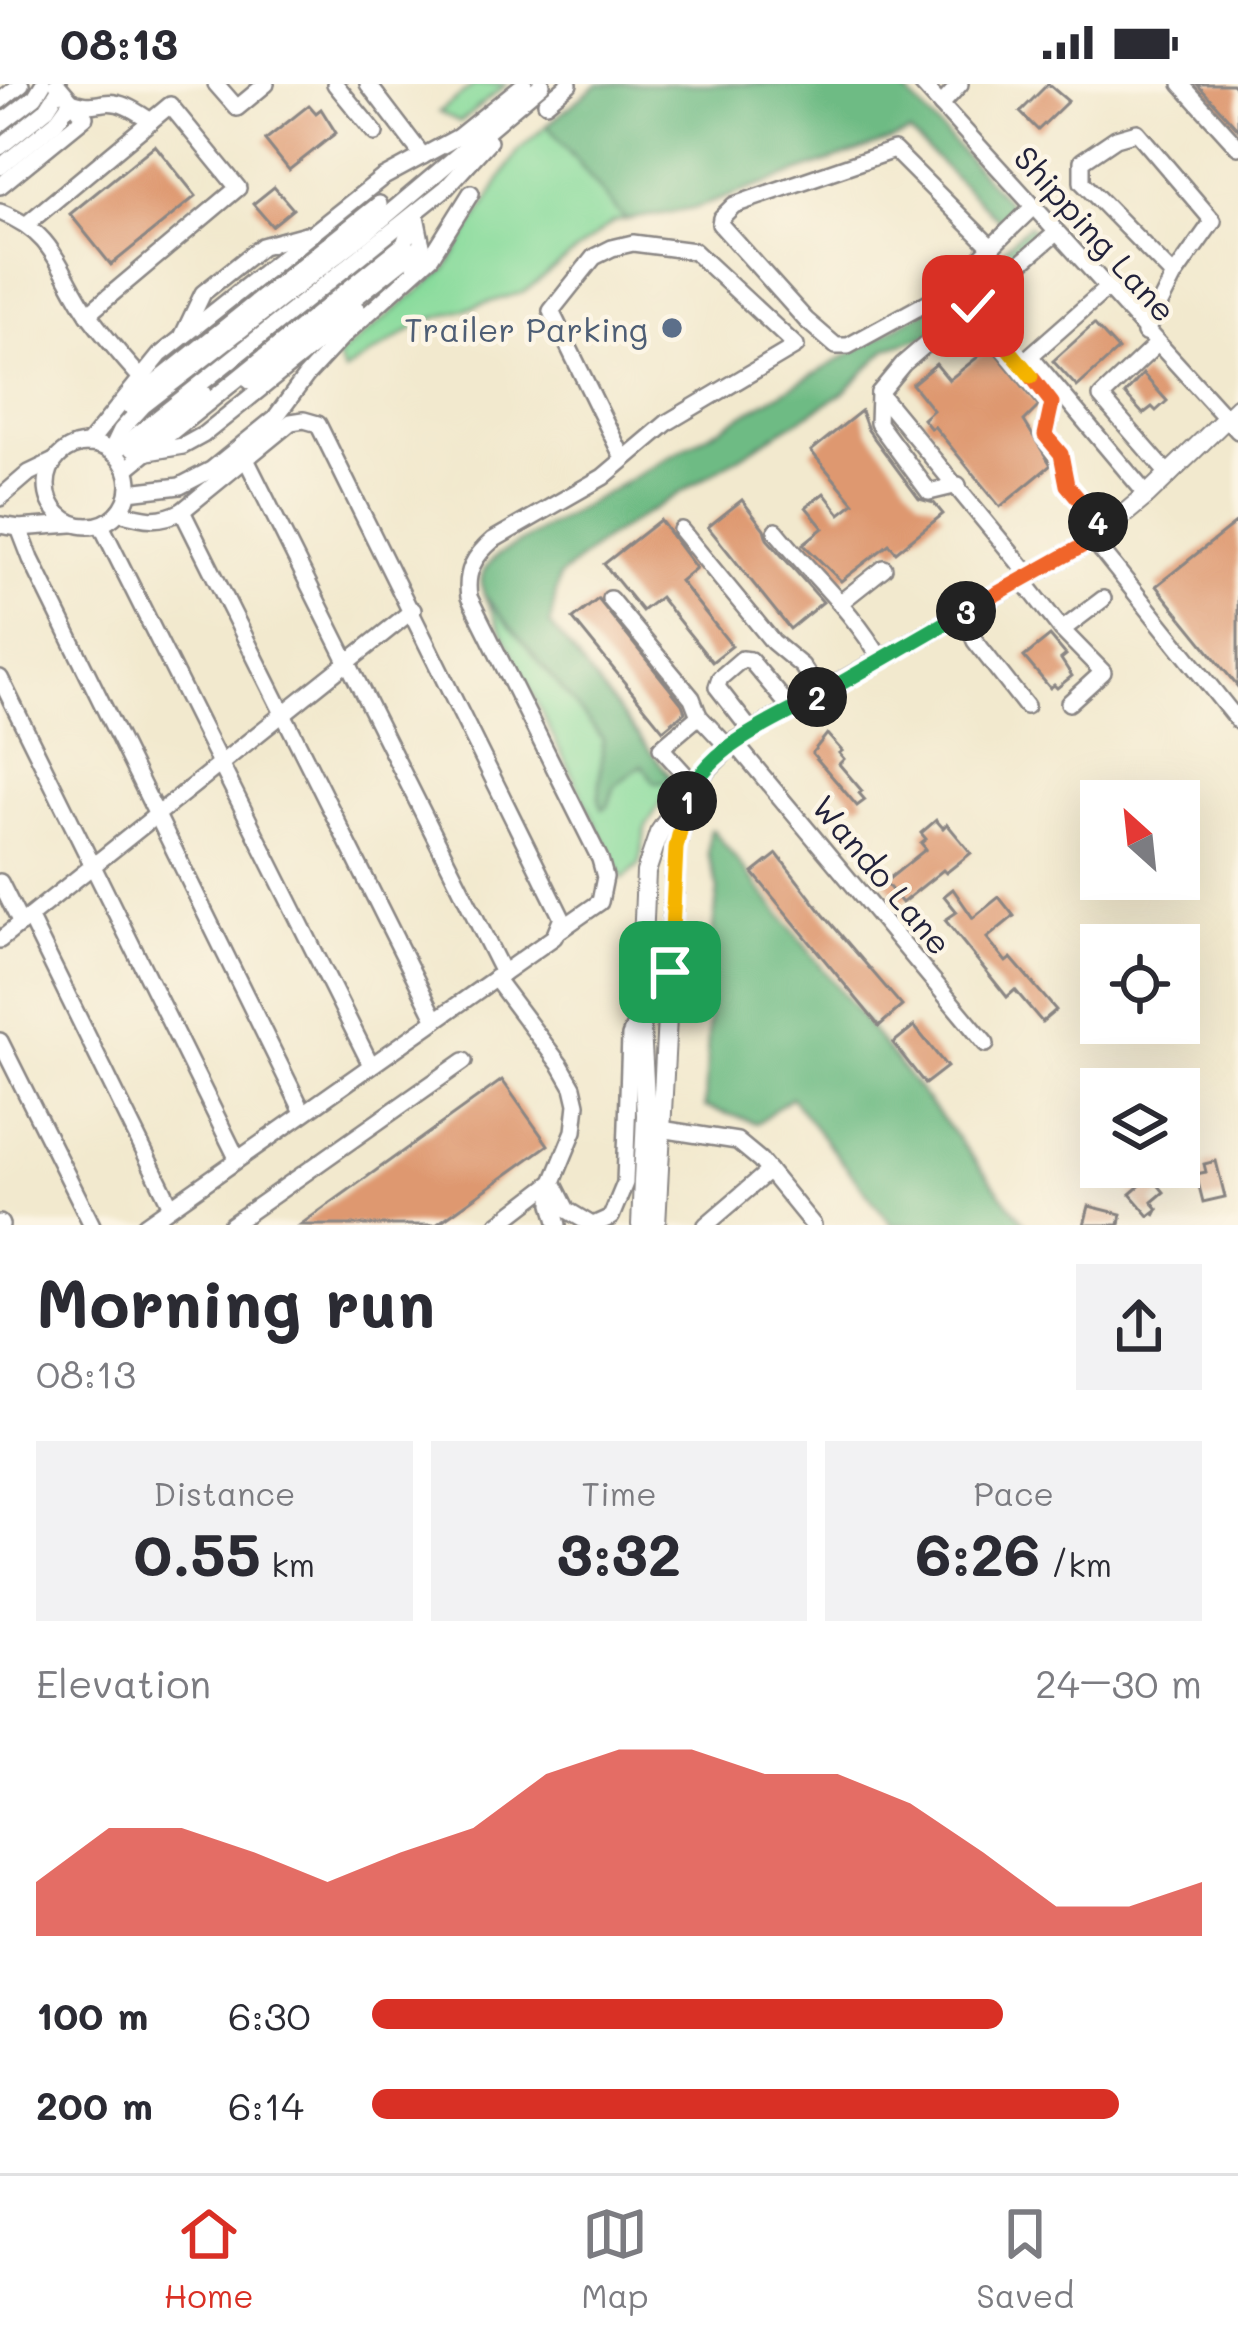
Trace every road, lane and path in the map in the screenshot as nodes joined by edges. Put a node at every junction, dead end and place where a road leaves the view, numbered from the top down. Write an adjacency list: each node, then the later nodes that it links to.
1 (9, 84): 14 (street)
2 (21, 84): 15 (street)
3 (34, 84): 17 (street)
4 (215, 84): 5 (street)
5 (266, 84)
6 (368, 84): 24 (street)
7 (569, 84): 13 (street)
8 (922, 84): 16 (street, Shipping Lane)
9 (960, 84): 16 (street)
10 (1181, 84): 23 (street)
11 (342, 86): 20 (street)
12 (58, 89): 18 (street); 19 (street); 21 (street); 22 (street); 25 (street); 26 (street); 27 (street)
13 (536, 91): 24 (street); 30 (street)
14 (0, 92)
15 (0, 101)
16 (941, 105): 29 (street, Shipping Lane)
17 (0, 114)
18 (151, 121): 32 (street); 38 (street)
19 (0, 124)
20 (376, 133)
21 (0, 135)
22 (0, 147)
23 (1238, 147)
24 (423, 156): 40 (street)
25 (0, 157)
26 (0, 167)
27 (0, 186)
28 (471, 193): 53 (street)
29 (1033, 207): 33 (street, Shipping Lane); 34 (street)
30 (400, 208): 42 (street); 44 (street); 44 (street); 45 (street); 45 (street)
31 (0, 212): 32 (street)
32 (28, 223): 38 (street)
33 (1056, 233): 36 (street, Shipping Lane); 37 (street)
34 (992, 248): 34 (street)
35 (1174, 276): 35 (street); 39 (street)
36 (1106, 289): 39 (street, Shipping Lane); 54 (street)
37 (973, 306): 41 (street); 64 (street)
38 (88, 314): 40 (street)
39 (1150, 339): 43 (street, Shipping Lane); 49 (street)
40 (140, 377): 42 (street)
41 (880, 393): 51 (street); 51 (street)
42 (120, 402): 44 (street)
43 (1235, 425): 49 (main road)
44 (108, 450): 45 (street); 48 (street); 53 (street)
45 (153, 452)
46 (623, 458): 46 (street); 90 (street)
47 (246, 459): 57 (street); 70 (street); 74 (street)
48 (54, 461): 50 (street); 58 (street)
49 (1169, 475): 54 (main road)
50 (19, 482): 52 (street); 55 (street)
51 (958, 485): 66 (street)
52 (0, 486)
53 (129, 492): 56 (street)
54 (1147, 495): 64 (main road)
55 (0, 498)
56 (119, 512): 57 (street); 60 (street)
57 (182, 512): 80 (street)
58 (72, 524): 60 (street); 61 (street)
59 (0, 525): 61 (street)
60 (101, 525): 84 (street)
61 (19, 528): 86 (street)
62 (681, 530): 76 (street)
63 (776, 532): 69 (street)
64 (1099, 536): 66 (main road); 82 (street)
65 (884, 568): 69 (street)
66 (1026, 577): 71 (main road); 72 (street)
67 (610, 598): 81 (street)
68 (1103, 599): 72 (street)
69 (841, 602): 73 (street)
70 (413, 610): 74 (street); 90 (street)
71 (963, 613): 73 (main road); 78 (street)
72 (1062, 631): 77 (street)
73 (881, 660): 76 (main road)
74 (347, 662): 80 (street); 92 (street)
75 (0, 678): 87 (street)
76 (821, 695): 79 (main road)
77 (1070, 703)
78 (1026, 706)
79 (793, 710): 83 (main road); 83 (street)
80 (283, 713): 84 (street); 94 (street)
81 (699, 716): 83 (street); 85 (street)
82 (1238, 721)
83 (738, 740): 85 (main road); 96 (street, Wando Lane)
84 (221, 764): 86 (street); 98 (street)
85 (693, 783): 93 (main road); 100 (main road)
86 (157, 815): 87 (street); 99 (street)
87 (93, 866): 89 (street); 101 (street)
88 (0, 882): 89 (street)
89 (25, 921): 91 (street); 105 (street)
90 (560, 930): 92 (street)
91 (0, 940)
92 (499, 976): 94 (street); 103 (street)
93 (640, 1012): 113 (street); 114 (main road)
94 (436, 1020): 98 (street)
95 (0, 1042): 108 (street)
96 (986, 1044)
97 (464, 1061): 110 (street)
98 (371, 1065): 99 (street)
99 (303, 1112): 101 (street)
100 (661, 1129): 102 (street); 115 (main road)
101 (238, 1158): 105 (street)
102 (769, 1171): 116 (street); 117 (street)
103 (553, 1182): 111 (street); 112 (street); 113 (street)
104 (1156, 1200): 107 (path)
105 (171, 1206): 109 (street)
106 (1122, 1213): 118 (path)
107 (1154, 1216)
108 (92, 1225)
109 (145, 1225)
110 (231, 1225)
111 (496, 1225)
112 (559, 1225)
113 (592, 1225)
114 (641, 1225)
115 (656, 1225)
116 (706, 1225)
117 (813, 1225)
118 (1120, 1225)

